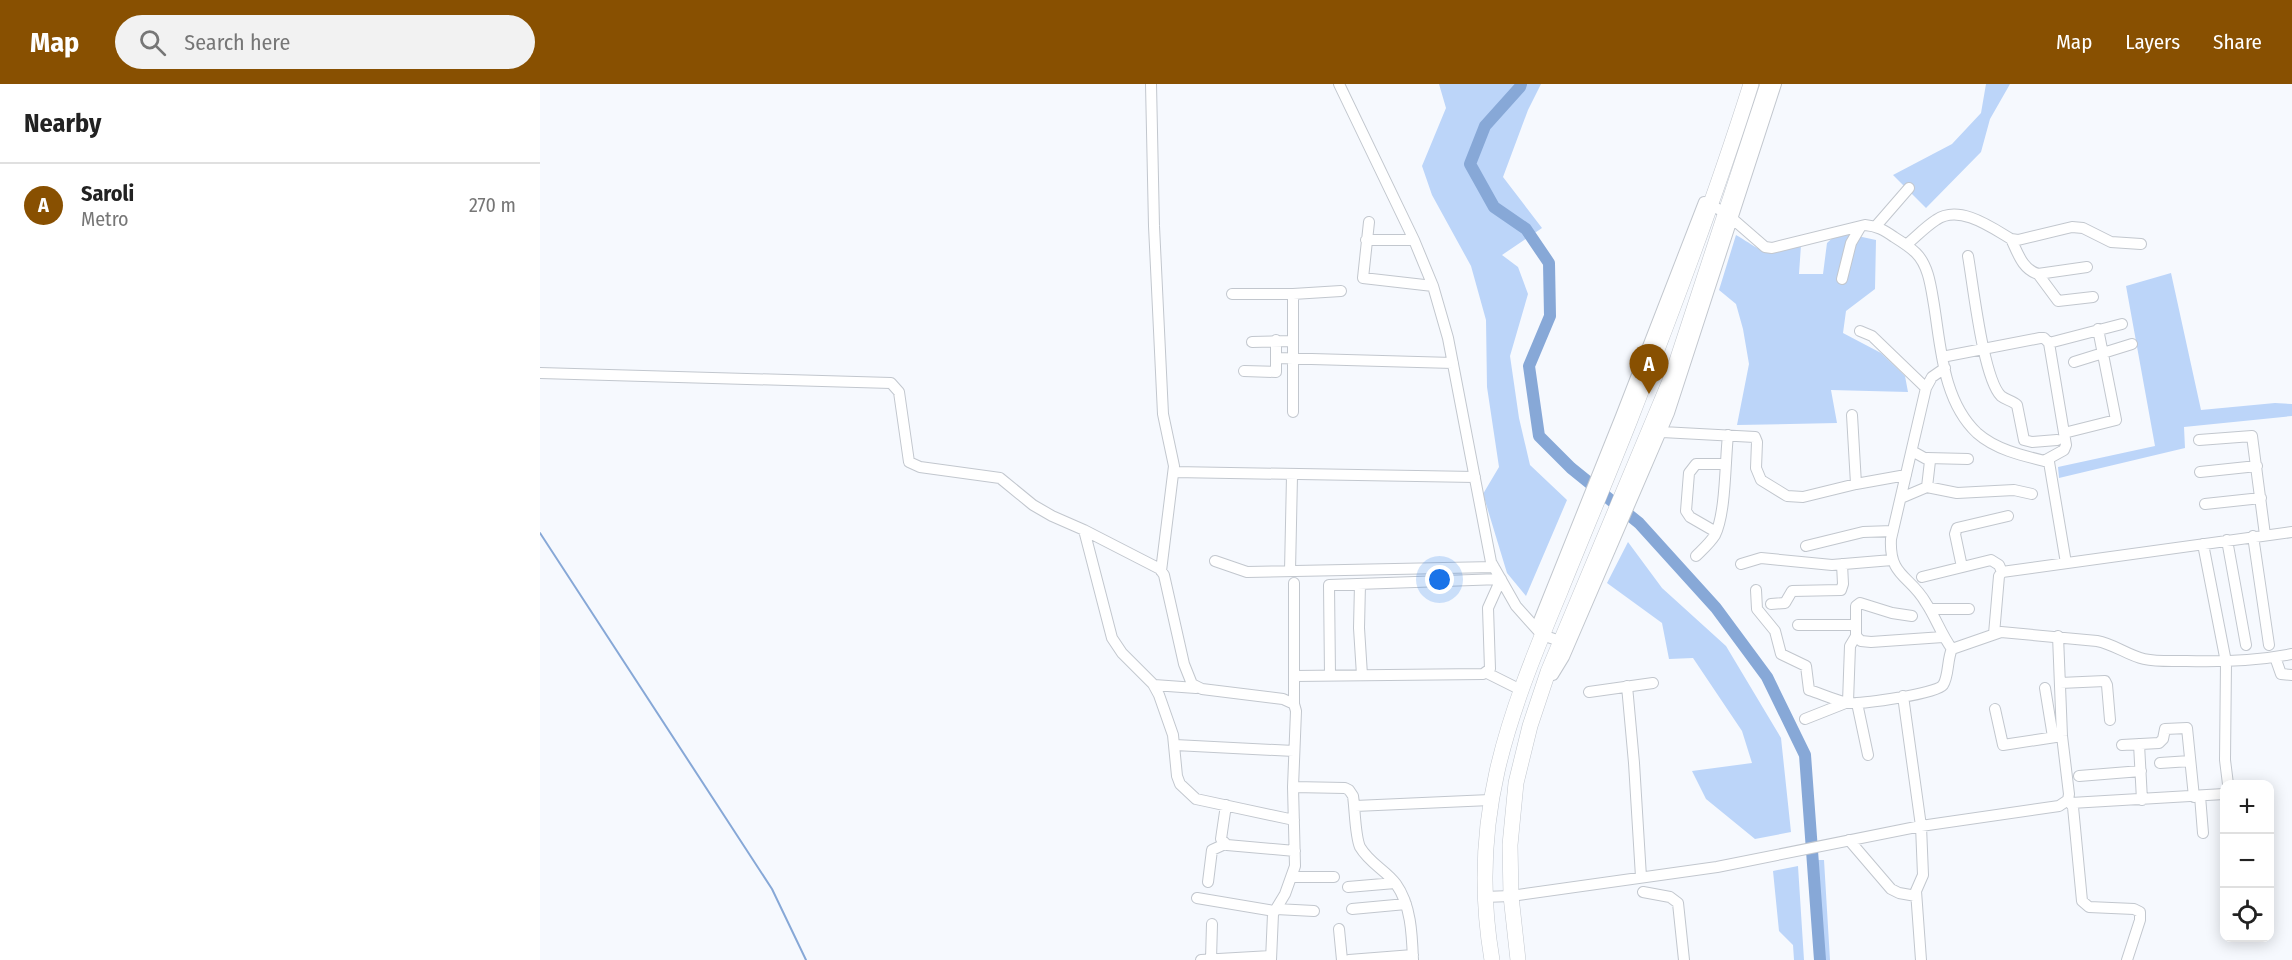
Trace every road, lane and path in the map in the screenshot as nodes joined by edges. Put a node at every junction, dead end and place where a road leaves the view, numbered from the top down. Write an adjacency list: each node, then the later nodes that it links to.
1 (1151, 84): 57 (street)
2 (1339, 84): 15 (street)
3 (1744, 84): 8 (street)
4 (1751, 84): 8 (highway)
5 (1768, 84): 9 (highway)
6 (1776, 84): 9 (street)
7 (1909, 188): 12 (street)
8 (1708, 203): 9 (street); 101 (highway)
9 (1729, 217): 11 (street); 47 (street); 64 (highway)
10 (1369, 222): 14 (street)
11 (1862, 226): 12 (street); 21 (street)
12 (1879, 228): 17 (street)
13 (2011, 239): 16 (street); 17 (street); 20 (street)
14 (1366, 240): 15 (street); 22 (street)
15 (1414, 240): 22 (street)
16 (2141, 243)
17 (1906, 245): 41 (street)
18 (1968, 256): 35 (street)
19 (2087, 267): 20 (street)
20 (2038, 274): 26 (street)
21 (1842, 279)
22 (1433, 286): 40 (street)
23 (1341, 291): 25 (street)
24 (1232, 294): 25 (street)
25 (1293, 294): 31 (street)
26 (2093, 297)
27 (2122, 324): 28 (street)
28 (2098, 329): 33 (street); 36 (street)
29 (1860, 331): 44 (street)
30 (1276, 340): 31 (street); 32 (street); 37 (street)
31 (1293, 341): 38 (street)
32 (1252, 342)
33 (2049, 343): 35 (street); 49 (street)
34 (2132, 344): 36 (street)
35 (1984, 351): 41 (street); 49 (street)
36 (2103, 354): 39 (street); 49 (street)
37 (1276, 358): 38 (street); 42 (street)
38 (1294, 358): 40 (street); 45 (street)
39 (2074, 362)
40 (1453, 363): 61 (street)
41 (1944, 363): 44 (street); 54 (street)
42 (1244, 371)
43 (540, 373): 70 (street)
44 (1926, 388): 51 (street)
45 (1293, 412)
46 (1852, 415): 62 (street)
47 (1662, 432): 48 (street); 64 (street)
48 (1731, 435): 55 (street); 62 (street)
49 (2060, 436): 54 (street)
50 (2199, 440): 56 (street)
51 (1912, 451): 52 (street); 59 (street)
52 (1927, 458): 53 (street); 63 (street)
53 (1968, 459)
54 (2044, 461): 82 (street)
55 (1725, 464): 73 (street); 73 (street)
56 (2257, 466): 58 (street); 67 (street)
57 (1174, 472): 60 (street); 87 (street)
58 (2200, 472)
59 (1906, 475): 62 (street); 66 (street)
60 (1292, 476): 61 (street); 88 (street)
61 (1475, 477): 85 (street)
62 (1856, 484)
63 (1927, 487): 65 (street); 66 (street)
64 (1629, 489): 105 (highway)
65 (2032, 494)
66 (1901, 498): 71 (street)
67 (2260, 498): 68 (street); 74 (street)
68 (2205, 504)
69 (2008, 516): 86 (street)
70 (1084, 530): 87 (street); 119 (street)
71 (1893, 531): 78 (street); 80 (street)
72 (2292, 531): 74 (street)
73 (1716, 532): 79 (street)
74 (2265, 534): 75 (street)
75 (2253, 536): 76 (street); 107 (street)
76 (2227, 540): 77 (street); 106 (street)
77 (2203, 544): 82 (street); 111 (street)
78 (1806, 546)
79 (1696, 556)
80 (1892, 560): 84 (street); 96 (street)
81 (1215, 561): 88 (street)
82 (2066, 563): 89 (street)
83 (1741, 564): 84 (street)
84 (1842, 564): 95 (street)
85 (1494, 567): 88 (street); 91 (street)
86 (1962, 567): 89 (street); 90 (street)
87 (1159, 569): 121 (street)
88 (1290, 571)
89 (2002, 572): 102 (street)
90 (1922, 578)
91 (1501, 579): 93 (street); 101 (street); 112 (street)
92 (1294, 583): 116 (street)
93 (1360, 584): 113 (street); 114 (street)
94 (1756, 590): 126 (street)
95 (1771, 604)
96 (1930, 609): 97 (street); 104 (street)
97 (1969, 609)
98 (1912, 616): 100 (street)
99 (1798, 625): 100 (street)
100 (1856, 630): 104 (street); 126 (street)
101 (1539, 632): 105 (street); 123 (highway)
102 (1994, 634): 103 (street); 108 (street)
103 (2058, 636): 111 (street); 117 (street)
104 (1943, 637): 108 (street)
105 (1565, 643): 163 (highway)
106 (2246, 645)
107 (2269, 645)
108 (1952, 649): 125 (street)
109 (2292, 654): 110 (street)
110 (2275, 657): 111 (street); 115 (street)
111 (2226, 662): 141 (street)
112 (1487, 673): 114 (street); 123 (street)
113 (1330, 675): 114 (street); 116 (street)
114 (1362, 675)
115 (2292, 675)
116 (1294, 676): 127 (street)
117 (2060, 682): 130 (street); 131 (street)
118 (1653, 683): 120 (street)
119 (1154, 685): 121 (street); 133 (street)
120 (1627, 686): 124 (street); 158 (street)
121 (1196, 688): 127 (street)
122 (2045, 688): 131 (street)
123 (1521, 690): 145 (highway)
124 (1589, 692)
125 (1904, 696): 126 (street); 151 (street)
126 (1852, 703): 129 (street); 136 (street)
127 (1294, 704): 135 (street)
128 (1995, 709): 131 (street)
129 (1805, 719)
130 (2110, 720)
131 (2058, 736): 147 (street)
132 (2139, 744): 134 (street); 137 (street); 139 (street)
133 (1175, 745): 135 (street); 148 (street)
134 (2122, 745)
135 (1294, 751): 142 (street)
136 (1868, 755)
137 (2190, 761): 138 (street); 144 (street)
138 (2160, 763)
139 (2141, 771): 140 (street); 146 (street)
140 (2079, 776)
141 (2228, 780)
142 (1293, 787): 149 (street); 150 (street)
143 (2220, 794): 144 (street)
144 (2197, 797): 146 (street); 152 (street)
145 (1490, 800): 149 (street); 166 (highway)
146 (2142, 800): 147 (street)
147 (2070, 801): 151 (street); 183 (street)
148 (1226, 805): 150 (street); 154 (street)
149 (1354, 806): 160 (street)
150 (1294, 820): 155 (street)
151 (1921, 826): 153 (street); 164 (street)
152 (2203, 833)
153 (1849, 840): 158 (street); 164 (street)
154 (1225, 844): 155 (street); 159 (street)
155 (1295, 851): 156 (street)
156 (1293, 877): 157 (street); 169 (street)
157 (1334, 877)
158 (1641, 877): 163 (street)
159 (1208, 882)
160 (1395, 883): 161 (street); 167 (street)
161 (1348, 887)
162 (1643, 892): 181 (street)
163 (1511, 896): 166 (street); 180 (highway)
164 (1916, 896): 182 (street)
165 (1197, 897): 169 (street)
166 (1484, 897): 179 (highway)
167 (1406, 904): 168 (street); 173 (street)
168 (1352, 909)
169 (1275, 910): 170 (street); 174 (street)
170 (1314, 911)
171 (1212, 924): 175 (street)
172 (1339, 929): 177 (street)
173 (1413, 957): 178 (street)
174 (1271, 958): 175 (street)
175 (1210, 959): 176 (street)
176 (1202, 960)
177 (1342, 960)
178 (1349, 960)
179 (1492, 960)
180 (1518, 960)
181 (1684, 960)
182 (1921, 960)
183 (2127, 960)

